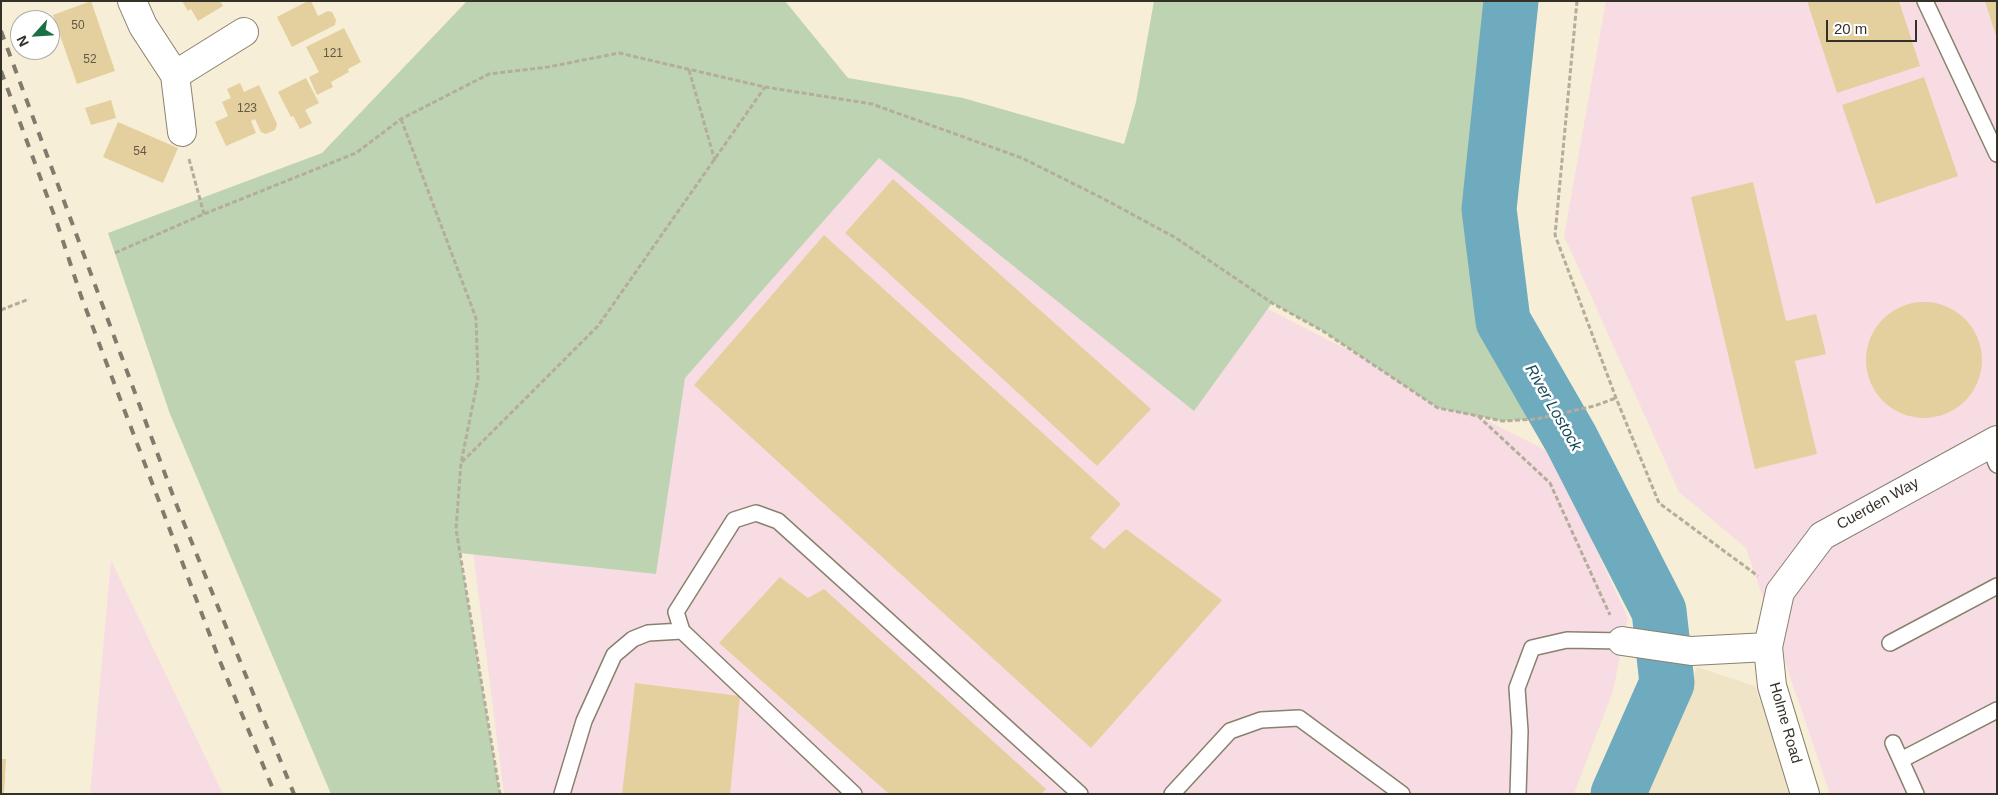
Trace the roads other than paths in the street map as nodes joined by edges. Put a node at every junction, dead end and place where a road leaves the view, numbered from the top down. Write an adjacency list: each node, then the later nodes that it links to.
1 (132, 1): 4 (street)
2 (1926, 1): 6 (lane)
3 (244, 32): 4 (street)
4 (175, 75): 5 (street)
5 (182, 132)
6 (1997, 154)
7 (1994, 450): 9 (street, Cuerden Way)
8 (1997, 586): 12 (lane)
9 (1780, 592): 13 (street, Holme Road)
10 (682, 631): 17 (lane); 18 (lane); 19 (lane)
11 (1622, 640): 13 (street); 22 (lane)
12 (1890, 643)
13 (1768, 648): 23 (street, Holme Road)
14 (1997, 710): 16 (lane)
15 (1894, 742): 16 (lane)
16 (1902, 760): 24 (lane)
17 (562, 794)
18 (854, 794)
19 (1080, 794)
20 (1172, 794): 21 (lane)
21 (1402, 794)
22 (1518, 794)
23 (1806, 794)
24 (1916, 794)

